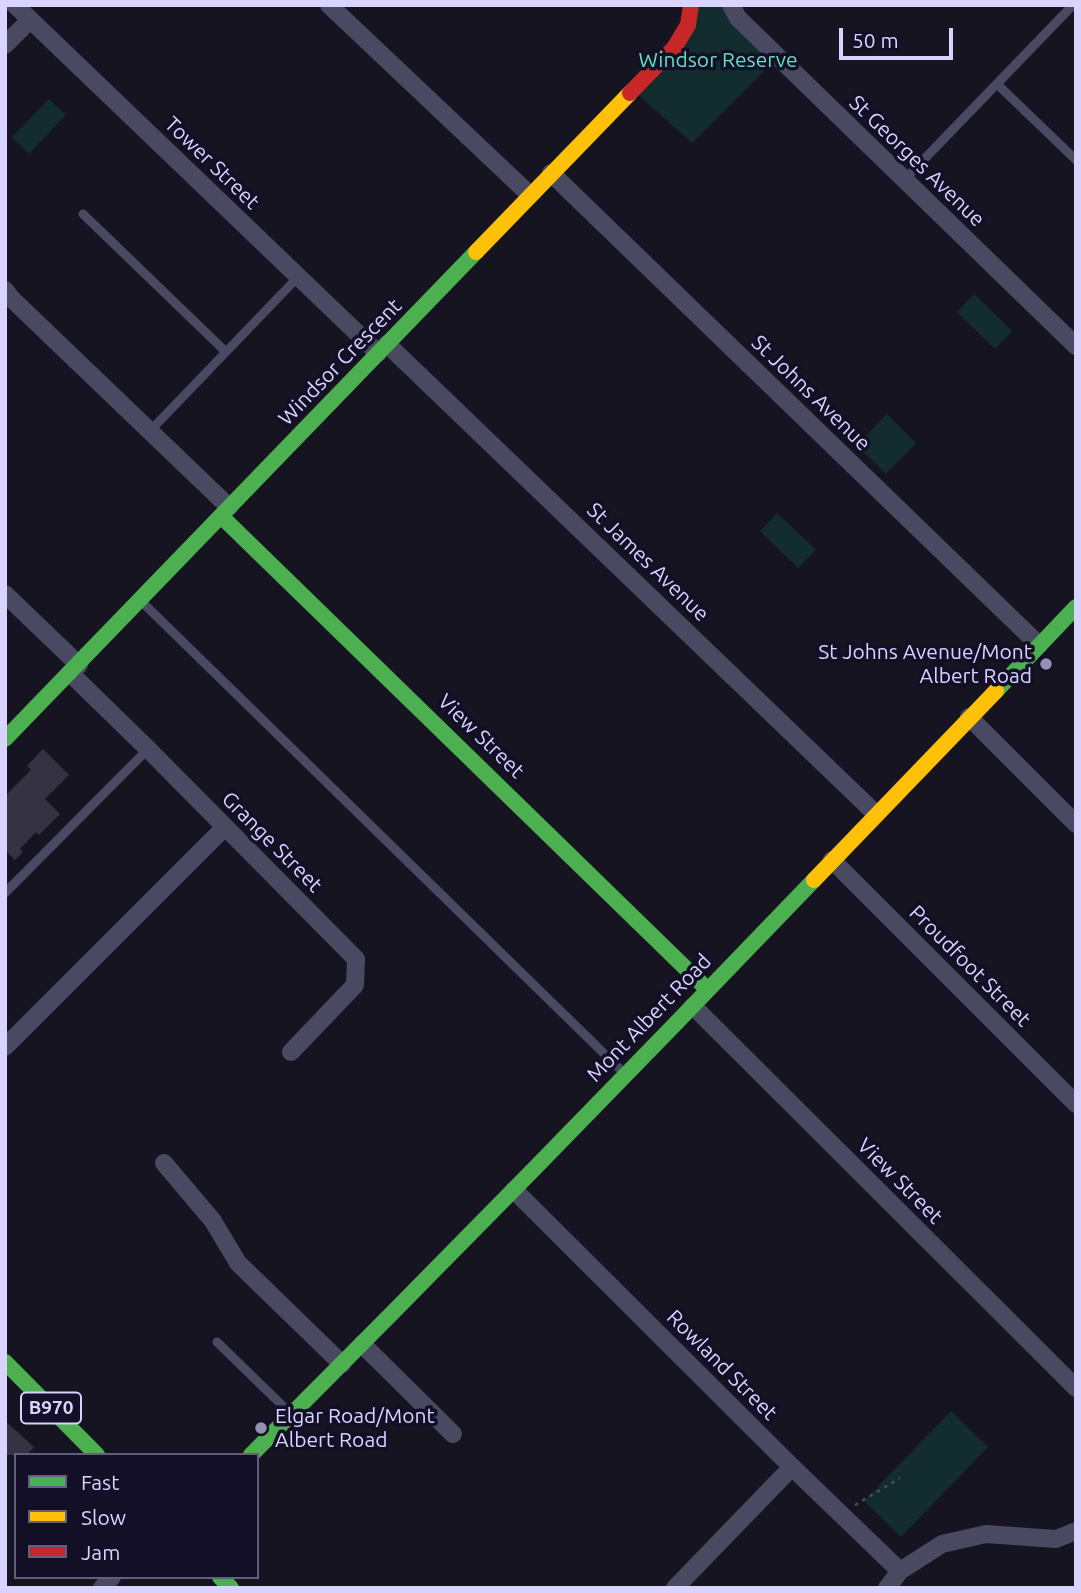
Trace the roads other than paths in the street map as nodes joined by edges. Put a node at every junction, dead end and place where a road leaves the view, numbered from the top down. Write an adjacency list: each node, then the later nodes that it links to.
1 (15, 5): 6 (street, Tower Street)
2 (329, 5): 12 (street)
3 (691, 5): 10 (street, Windsor Crescent)
4 (731, 5): 11 (street, St Georges Avenue)
5 (1073, 5): 8 (lane)
6 (30, 20): 7 (street); 14 (street, Tower Street)
7 (5, 45)
8 (997, 84): 9 (lane); 11 (lane)
9 (1076, 160)
10 (551, 173): 12 (street, Windsor Crescent); 24 (street, St Johns Avenue)
11 (904, 180): 16 (street, St Georges Avenue)
12 (530, 195): 17 (street, Windsor Crescent)
13 (83, 214): 18 (lane)
14 (298, 277): 17 (street, Tower Street); 18 (lane)
15 (5, 290): 19 (street, View Street)
16 (1076, 346)
17 (382, 348): 20 (street, Windsor Crescent); 29 (street, St James Avenue)
18 (226, 352): 19 (lane)
19 (150, 431): 20 (street, View Street)
20 (225, 511): 22 (street, Windsor Crescent); 34 (street, View Street)
21 (5, 594): 25 (street, Grange Street)
22 (140, 600): 25 (street, Windsor Crescent); 38 (lane)
23 (1076, 607): 24 (street, Mont Albert Road)
24 (1039, 645): 26 (street, Mont Albert Road)
25 (74, 669): 27 (street, Windsor Crescent); 28 (street, Grange Street)
26 (970, 717): 29 (street, Mont Albert Road); 30 (street)
27 (5, 739)
28 (148, 749): 31 (street, Grange Street); 33 (lane)
29 (876, 814): 32 (street, Mont Albert Road)
30 (1076, 824)
31 (225, 827): 36 (street); 37 (street, Grange Street)
32 (832, 860): 34 (street, Mont Albert Road); 39 (street, Proudfoot Street)
33 (5, 893)
34 (708, 990): 35 (street, Mont Albert Road)
35 (693, 1006): 38 (street, Mont Albert Road); 46 (street, View Street)
36 (5, 1047)
37 (290, 1052)
38 (626, 1075): 41 (street, Mont Albert Road)
39 (1076, 1104)
40 (164, 1163): 45 (street)
41 (514, 1190): 43 (street, Mont Albert Road); 51 (street, Rowland Street)
42 (217, 1342): 47 (lane)
43 (362, 1344): 45 (street, Mont Albert Road); 48 (street)
44 (5, 1362): 49 (street, B970)
45 (342, 1364): 47 (street, Mont Albert Road)
46 (1076, 1388)
47 (291, 1415): 50 (street, Mont Albert Road)
48 (453, 1434)
49 (95, 1453)
50 (253, 1453)
51 (792, 1467): 53 (street, Rowland Street); 54 (street)
52 (1076, 1531): 53 (street)
53 (900, 1571): 55 (street)
54 (675, 1588)
55 (887, 1588)

